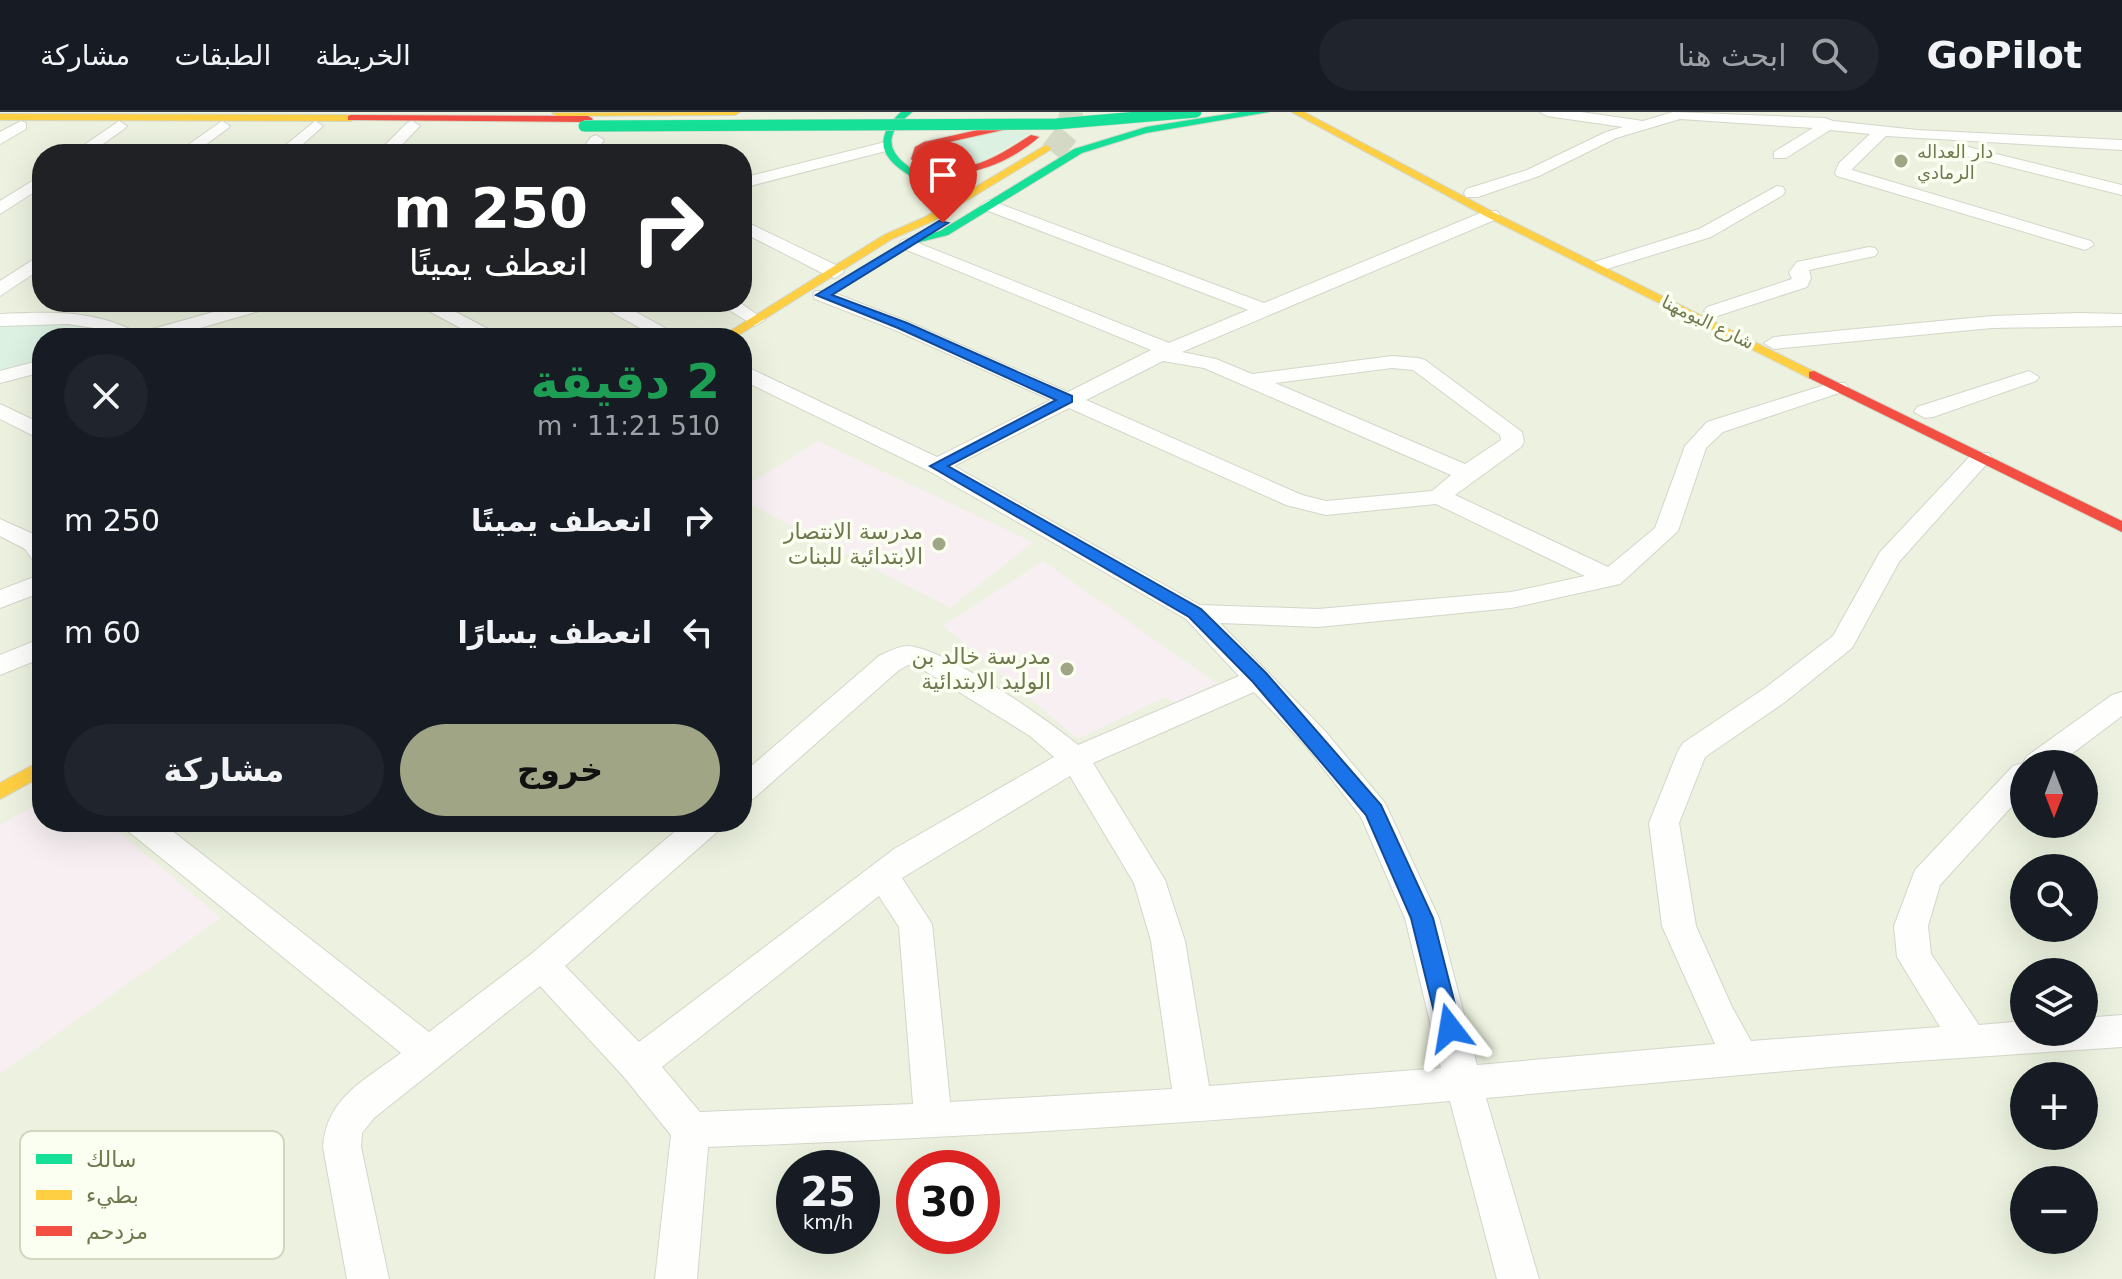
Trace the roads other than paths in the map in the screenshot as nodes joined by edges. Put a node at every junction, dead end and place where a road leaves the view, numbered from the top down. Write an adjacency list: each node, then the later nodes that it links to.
1 (735, 112): 15 (main road)
2 (907, 112): 32 (main road)
3 (927, 112): 30 (main road)
4 (968, 112): 16 (main road)
5 (1129, 112): 16 (main road)
6 (1136, 112): 17 (main road)
7 (1264, 112): 17 (main road)
8 (1297, 112): 28 (main road, شارع البومهنا)
9 (1320, 112): 28 (main road, شارع البومهنا)
10 (1547, 112): 19 (street)
11 (1816, 112): 20 (street)
12 (1050, 113): 33 (main road)
13 (1072, 113): 40 (main road)
14 (0, 117): 18 (main road)
15 (505, 117): 18 (main road); 27 (main road)
16 (995, 117): 27 (main road)
17 (1188, 117): 33 (main road, bridge); 40 (main road)
18 (410, 118): 25 (main road); 26 (main road); 37 (street)
19 (1641, 124): 20 (street); 49 (street)
20 (1828, 125): 29 (street); 41 (street)
21 (0, 126): 22 (main road)
22 (21, 126): 23 (main road); 31 (street)
23 (119, 126): 24 (main road); 34 (street)
24 (222, 126): 25 (main road); 35 (street)
25 (315, 126): 36 (street)
26 (441, 126): 27 (main road); 32 (main road)
27 (589, 128): 33 (main road, bridge); 38 (street)
28 (1342, 130): 49 (main road, شارع البومهنا); 52 (main road, شارع البومهنا)
29 (1890, 132): 39 (street); 46 (street); 56 (street)
30 (935, 136): 32 (main road); 33 (main road, bridge); 33 (main road)
31 (0, 139)
32 (886, 139): 42 (street); 48 (main road)
33 (1041, 140): 48 (main road); 54 (main road); 55 (main road)
34 (93, 144)
35 (197, 144)
36 (294, 144)
37 (391, 144)
38 (588, 144)
39 (2122, 145)
40 (1078, 151): 50 (main road)
41 (1780, 155)
42 (752, 180)
43 (32, 185): 44 (street)
44 (0, 188)
45 (32, 189): 51 (street)
46 (2122, 190)
47 (1777, 191): 60 (street)
48 (946, 192): 54 (main road)
49 (1472, 193): 60 (main road, شارع البومهنا)
50 (989, 205): 55 (main road); 67 (street)
51 (0, 209)
52 (1491, 215): 62 (main road, شارع البومهنا); 67 (street)
53 (752, 230): 63 (street)
54 (888, 237): 63 (main road)
55 (910, 243): 65 (main road); 85 (street)
56 (2085, 245)
57 (1869, 252): 68 (street)
58 (32, 261): 59 (street)
59 (13, 262)
60 (1617, 263): 62 (street); 68 (main road, شارع البومهنا)
61 (32, 267): 64 (street)
62 (1597, 267): 91 (main road, شارع البومهنا)
63 (835, 272): 66 (main road)
64 (0, 290)
65 (822, 295): 66 (main road); 92 (street)
66 (790, 307): 74 (main road); 83 (main road)
67 (1262, 309): 85 (street)
68 (1714, 311): 84 (main road, شارع البومهنا)
69 (235, 312): 76 (street)
70 (442, 312): 80 (street)
71 (622, 312): 81 (street)
72 (742, 312): 74 (street)
73 (0, 320): 77 (street)
74 (755, 320): 82 (main road)
75 (2122, 320): 84 (street)
76 (193, 324): 78 (street); 79 (street)
77 (116, 328)
78 (179, 328)
79 (200, 328)
80 (475, 328)
81 (654, 328)
82 (742, 328)
83 (752, 336)
84 (1774, 343): 94 (main road, شارع البومهنا)
85 (1164, 352): 90 (street); 92 (street)
86 (32, 369): 87 (street)
87 (0, 377)
88 (752, 377): 97 (street)
89 (2029, 377): 94 (street)
90 (1252, 380): 98 (street); 98 (street)
91 (1838, 387): 96 (main road, شارع البومهنا); 104 (street)
92 (1067, 399): 97 (street); 99 (street)
93 (0, 410): 95 (street)
94 (1925, 412): 100 (main road, شارع البومهنا)
95 (32, 422)
96 (1981, 458): 102 (main road, شارع البومهنا); 125 (street)
97 (937, 466): 107 (street)
98 (1467, 473): 99 (street)
99 (1439, 497): 104 (street)
100 (2122, 510)
101 (0, 526): 103 (street)
102 (2122, 527)
103 (32, 543)
104 (1611, 578): 107 (street)
105 (32, 586): 106 (street)
106 (0, 600)
107 (1195, 613): 110 (street)
108 (32, 652): 109 (street)
109 (0, 666)
110 (1260, 678): 113 (street); 127 (street)
111 (2122, 702): 112 (street)
112 (2056, 750)
113 (1075, 759): 115 (street); 120 (street); 128 (street)
114 (32, 773): 117 (main road)
115 (752, 782)
116 (2010, 789): 123 (street)
117 (0, 792)
118 (152, 832): 124 (street)
119 (695, 832): 121 (street)
120 (883, 876): 126 (street); 129 (street)
121 (542, 965): 124 (street); 126 (street)
122 (2122, 1031): 123 (street)
123 (1970, 1042): 125 (street)
124 (429, 1053): 131 (street)
125 (1742, 1059): 127 (street)
126 (637, 1065): 130 (street)
127 (1463, 1083): 128 (street); 133 (street)
128 (1193, 1105): 129 (street)
129 (933, 1121): 130 (street)
130 (691, 1130): 132 (street)
131 (368, 1279)
132 (676, 1279)
133 (1518, 1279)

